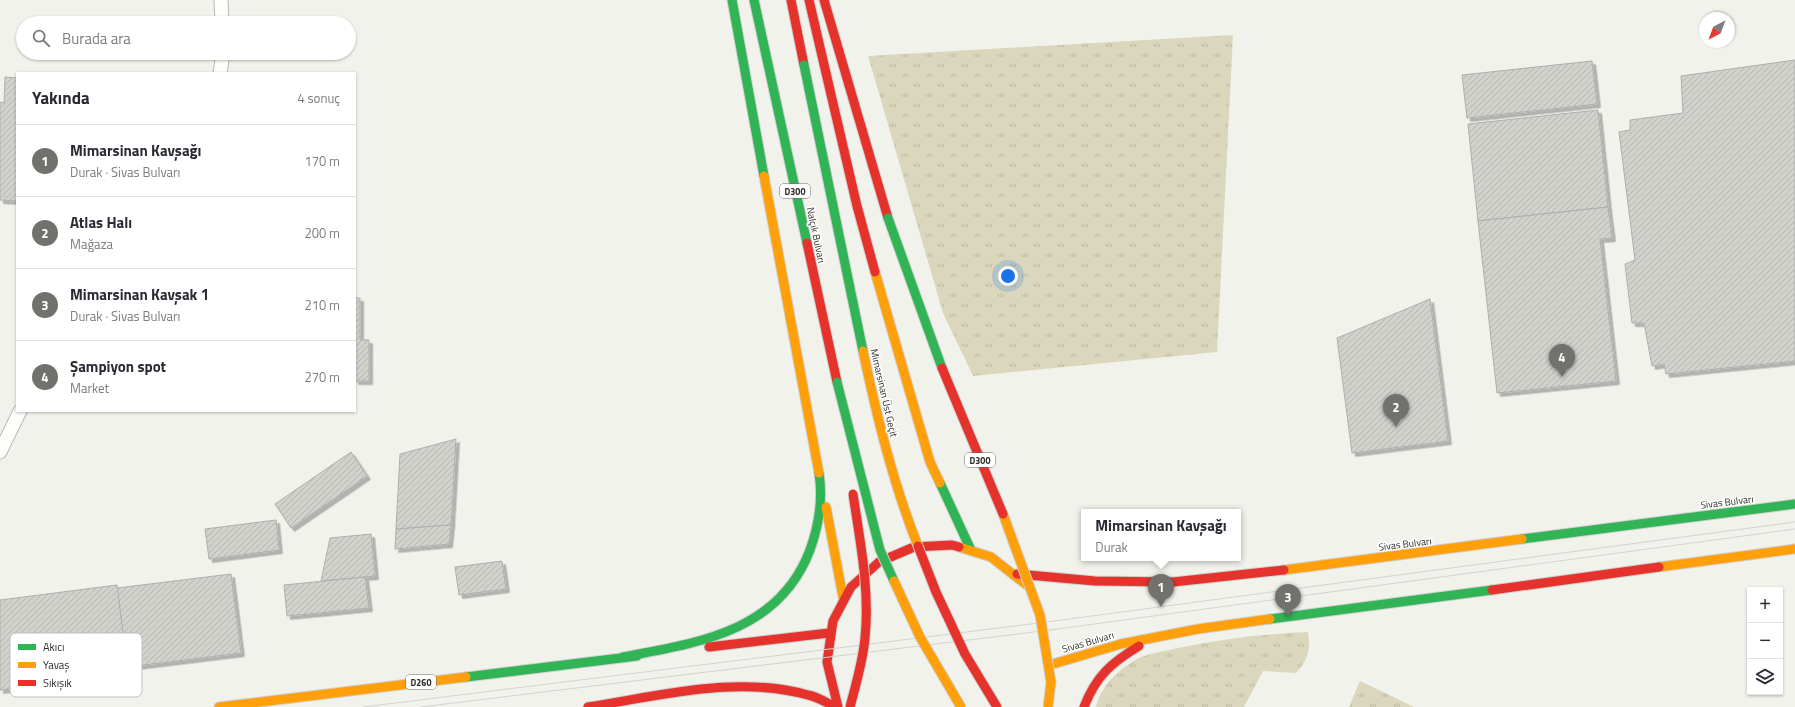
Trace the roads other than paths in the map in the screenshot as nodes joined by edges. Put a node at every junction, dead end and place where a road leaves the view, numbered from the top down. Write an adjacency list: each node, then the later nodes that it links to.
1 (221, 0): 7 (street)
2 (732, 0): 14 (highway)
3 (754, 0): 10 (highway, Nalçık Bulvarı / D300)
4 (791, 0): 33 (highway, Mimarsinan Üst Geçit, bridge)
5 (809, 0): 17 (highway)
6 (824, 0): 35 (highway, D300, bridge)
7 (222, 16)
8 (222, 60): 9 (street)
9 (220, 72)
10 (837, 382): 13 (highway, D300, bridge); 32 (highway, bridge)
11 (20, 412): 12 (street)
12 (0, 452)
13 (850, 473)
14 (821, 486): 20 (highway); 23 (highway)
15 (852, 488): 31 (highway, bridge)
16 (1795, 504): 19 (highway, Sivas Bulvarı)
17 (970, 548): 19 (highway); 20 (highway)
18 (1795, 549): 22 (highway, Sivas Bulvarı)
19 (1017, 574): 24 (highway)
20 (843, 597): 21 (highway)
21 (829, 633): 23 (highway); 30 (highway)
22 (1159, 636): 24 (highway, Sivas Bulvarı); 36 (highway)
23 (623, 657): 27 (highway, D260)
24 (1054, 664): 25 (highway)
25 (1049, 688): 34 (highway); 35 (highway)
26 (616, 703): 28 (highway); 29 (highway); 30 (highway)
27 (219, 707)
28 (588, 707)
29 (645, 707)
30 (837, 707)
31 (850, 707)
32 (961, 707)
33 (997, 707)
34 (1042, 707)
35 (1049, 707)
36 (1084, 707)

